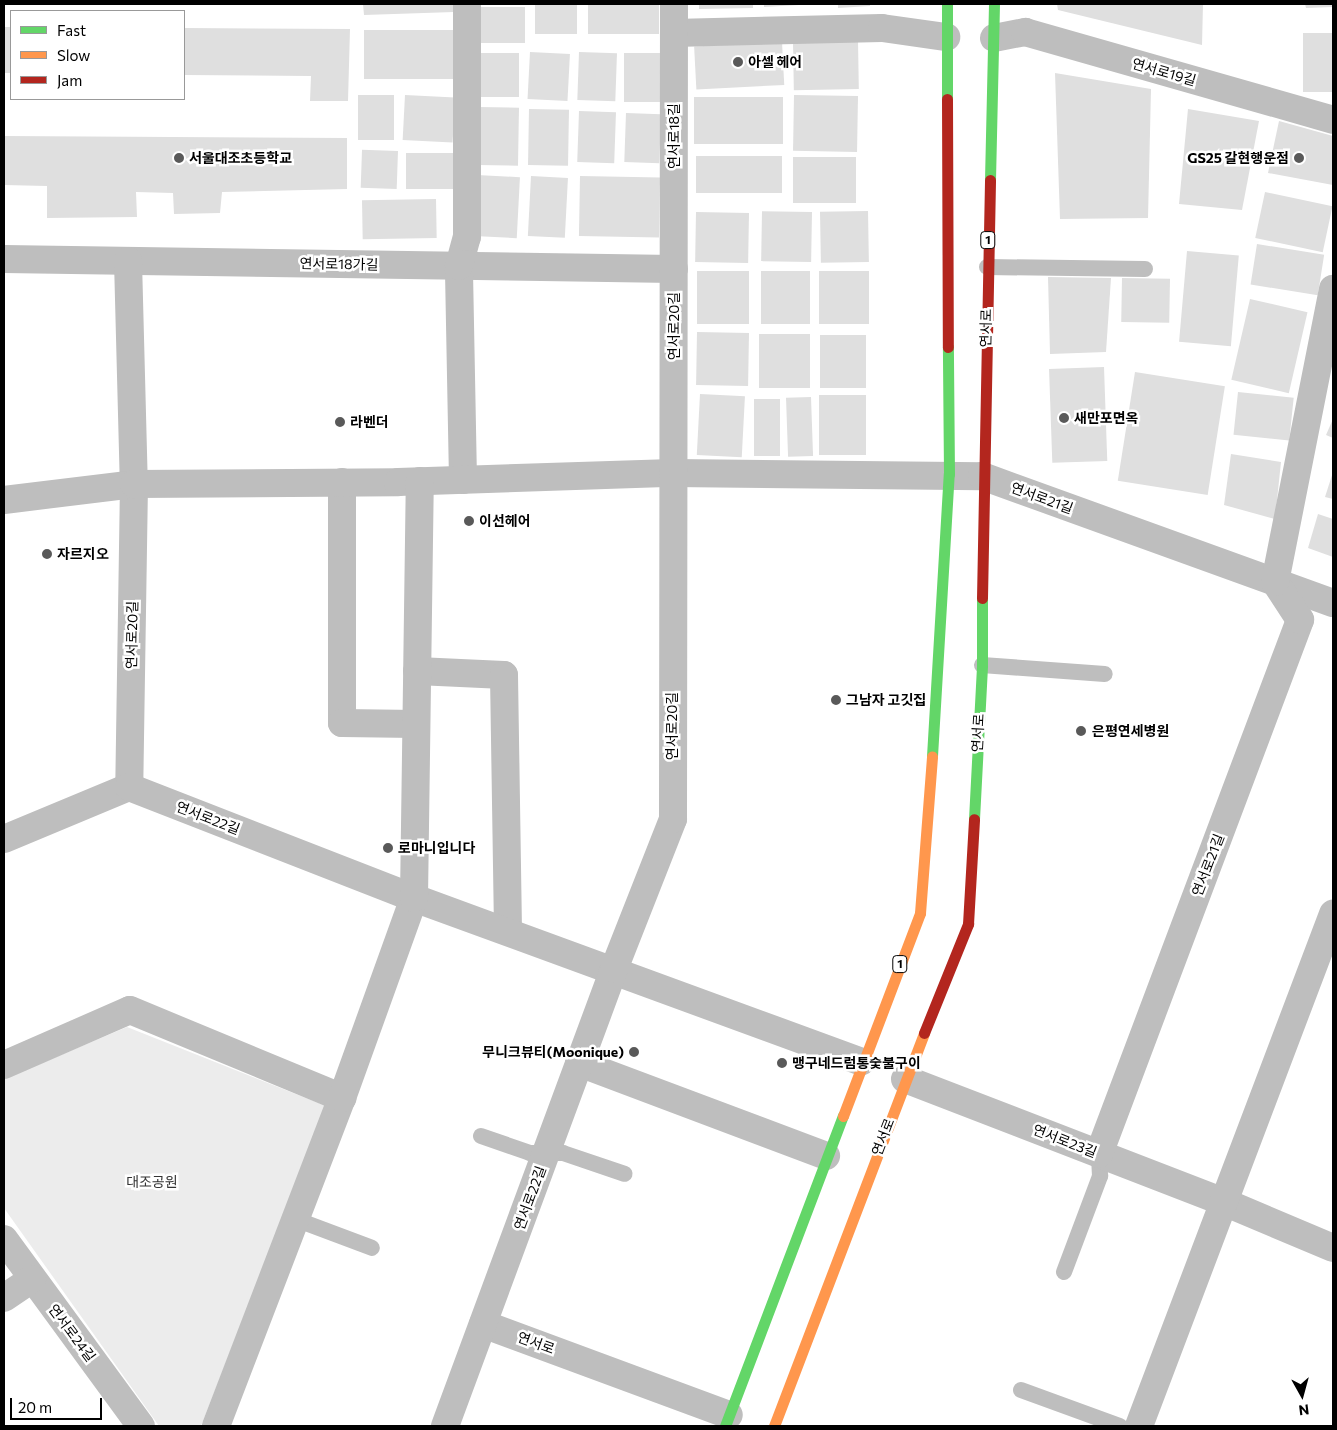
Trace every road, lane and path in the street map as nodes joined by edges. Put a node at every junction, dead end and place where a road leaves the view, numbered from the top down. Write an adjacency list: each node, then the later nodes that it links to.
1 (467, 4): 11 (street)
2 (674, 4): 5 (street, 연서로18길)
3 (947, 4): 6 (main road, 연서로 / 1)
4 (994, 4): 7 (main road, 연서로 / 1)
5 (674, 33): 6 (street); 13 (street, 연서로18길)
6 (946, 38): 17 (main road, 연서로 / 1)
7 (994, 38): 8 (street, 연서로19길); 12 (main road, 연서로 / 1)
8 (1333, 120)
9 (4, 259): 10 (street, 연서로18가길)
10 (128, 261): 11 (street, 연서로18가길); 22 (street, 연서로20길)
11 (459, 266): 13 (street, 연서로18가길); 19 (street)
12 (987, 267): 14 (lane); 18 (main road, 연서로 / 1)
13 (674, 269): 16 (street, 연서로20길)
14 (1145, 269)
15 (1333, 289): 24 (street)
16 (673, 473): 17 (street); 19 (street); 35 (street, 연서로20길)
17 (949, 474): 18 (street, 연서로21길); 36 (main road, 연서로 / 1)
18 (982, 476): 24 (street, 연서로21길); 26 (main road, 연서로 / 1)
19 (463, 480): 20 (street)
20 (420, 481): 21 (street); 27 (street)
21 (342, 482): 22 (street); 29 (street)
22 (134, 484): 23 (street); 30 (street, 연서로20길)
23 (4, 500)
24 (1275, 582): 25 (street, 연서로21길); 43 (street, 연서로21길)
25 (1333, 603)
26 (982, 665): 28 (lane); 39 (main road, 연서로 / 1)
27 (417, 671): 29 (street); 34 (street)
28 (1105, 674)
29 (416, 724): 32 (street)
30 (129, 787): 31 (street); 32 (street, 연서로22길)
31 (4, 840)
32 (414, 898): 34 (street, 연서로22길); 40 (street)
33 (1333, 914): 46 (street)
34 (508, 931): 35 (street, 연서로22길)
35 (614, 969): 36 (street, 연서로22길); 37 (street, 연서로22길)
36 (861, 1062): 44 (main road, 연서로 / 1)
37 (579, 1063): 42 (street, 연서로22길); 44 (street)
38 (4, 1065): 40 (street)
39 (905, 1079): 43 (street, 연서로23길); 60 (main road, 연서로 / 1)
40 (342, 1098): 47 (street)
41 (480, 1136): 42 (lane)
42 (546, 1154): 45 (lane); 54 (street, 연서로22길)
43 (1099, 1154): 46 (street, 연서로23길); 51 (lane)
44 (826, 1156): 56 (main road, 연서로 / 1)
45 (625, 1174)
46 (1224, 1202): 50 (street, 연서로23길); 62 (street)
47 (296, 1219): 49 (lane); 58 (street)
48 (4, 1239): 52 (street, 연서로24길)
49 (372, 1248)
50 (1333, 1248)
51 (1064, 1272)
52 (32, 1279): 53 (street); 57 (street, 연서로24길)
53 (4, 1298)
54 (483, 1324): 56 (street, 연서로); 59 (street, 연서로22길)
55 (1021, 1390): 61 (lane)
56 (727, 1421)
57 (141, 1426)
58 (216, 1426)
59 (446, 1426)
60 (774, 1426)
61 (1120, 1426)
62 (1139, 1426)

